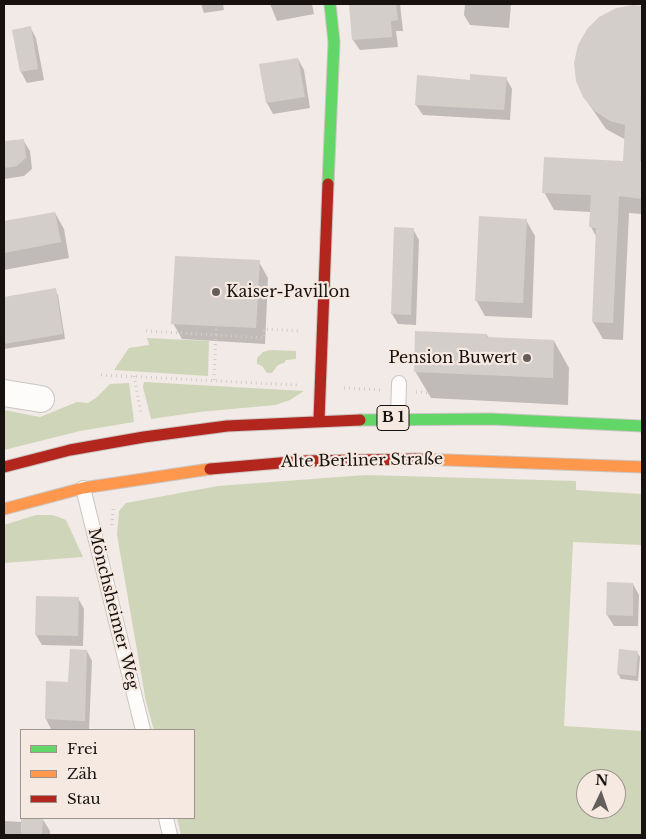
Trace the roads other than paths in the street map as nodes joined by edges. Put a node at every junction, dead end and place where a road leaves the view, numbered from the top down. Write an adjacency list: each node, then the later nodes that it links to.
1 (330, 4): 6 (main road)
2 (398, 387): 5 (lane)
3 (4, 393): 4 (street)
4 (41, 399)
5 (398, 418): 6 (main road, B 1); 7 (main road, B 1)
6 (319, 420): 8 (main road, B 1)
7 (642, 426)
8 (4, 466)
9 (642, 467): 10 (main road, Alte Berliner Straße)
10 (83, 488): 11 (main road, Alte Berliner Straße); 12 (lane, Mönchsheimer Weg)
11 (4, 509)
12 (144, 729)
13 (166, 819): 14 (lane)
14 (170, 835)

